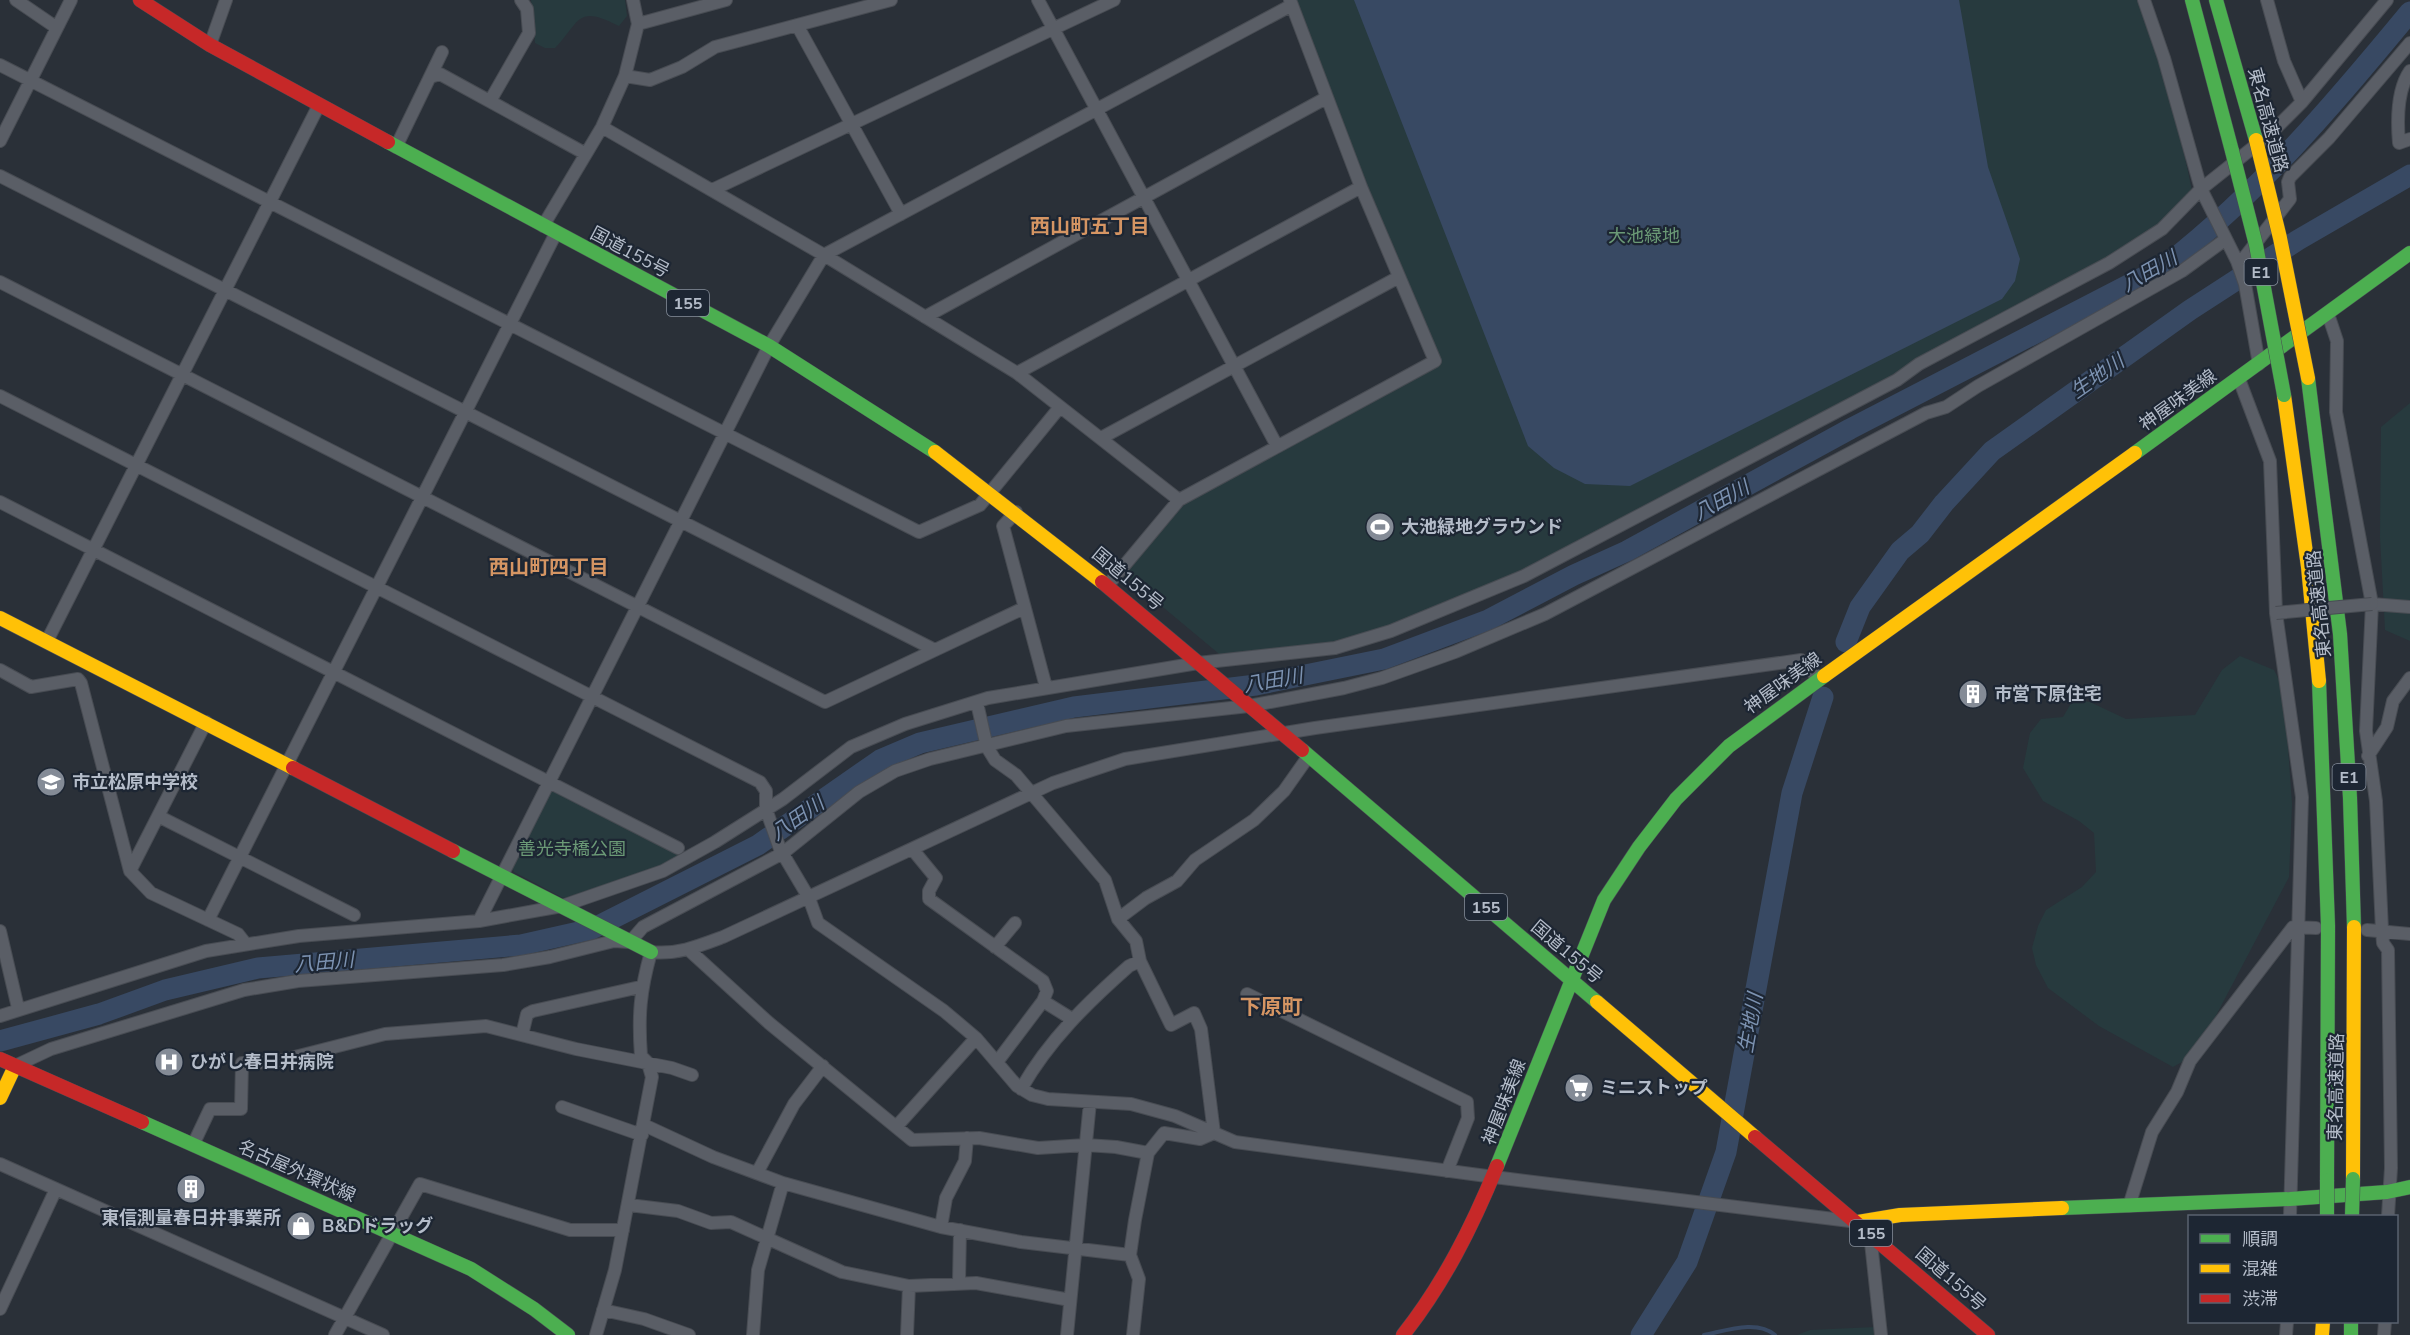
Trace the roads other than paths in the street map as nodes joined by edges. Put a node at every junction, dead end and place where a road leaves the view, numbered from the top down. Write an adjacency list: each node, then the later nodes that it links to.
1 (16, 0): 19 (street)
2 (71, 0): 19 (street)
3 (226, 0): 22 (street)
4 (521, 0): 30 (street)
5 (633, 0): 17 (street)
6 (726, 0): 17 (street)
7 (891, 0): 18 (street)
8 (1038, 0): 20 (street)
9 (1114, 0): 20 (street)
10 (2144, 0): 42 (street)
11 (2192, 0): 172 (main road, 東名高速道路 / E1, bridge)
12 (2216, 0): 173 (main road, 東名高速道路 / E1, bridge)
13 (2267, 0): 31 (street)
14 (2387, 0): 31 (street)
15 (143, 1): 22 (main road, 国道155号 / 155)
16 (1291, 2): 29 (street); 33 (street)
17 (638, 24): 27 (street)
18 (797, 25): 27 (street); 34 (street)
19 (57, 28): 28 (street)
20 (1053, 28): 33 (street); 34 (street)
21 (2410, 43): 52 (street)
22 (210, 45): 32 (main road, 国道155号 / 155)
23 (442, 52): 26 (street)
24 (0, 65): 28 (street)
25 (2410, 71): 36 (street)
26 (429, 76): 30 (street); 38 (street)
27 (625, 76): 35 (street)
28 (30, 81): 37 (street); 45 (street)
29 (1326, 98): 41 (street); 44 (street)
30 (490, 101): 39 (street)
31 (2302, 102): 42 (street)
32 (319, 105): 38 (main road, 国道155号 / 155); 45 (street)
33 (1096, 110): 44 (street); 46 (street)
34 (851, 125): 43 (street); 46 (street)
35 (602, 127): 39 (street); 43 (street)
36 (2410, 139)
37 (0, 141)
38 (396, 147): 47 (main road, 国道155号 / 155)
39 (586, 154): 47 (street)
40 (0, 176): 56 (street)
41 (1361, 187): 53 (street); 54 (street)
42 (2201, 189): 49 (street); 90 (street)
43 (712, 190): 51 (street)
44 (1143, 197): 54 (street); 58 (street)
45 (270, 202): 56 (street); 59 (street)
46 (901, 214): 51 (street)
47 (543, 226): 48 (main road, 国道155号 / 155)
48 (556, 233): 59 (street); 60 (main road, 国道155号 / 155)
49 (2226, 239): 52 (street); 98 (street)
50 (2410, 253): 57 (main road, 神屋味美線)
51 (824, 255): 58 (street); 60 (street)
52 (2237, 261): 61 (street)
53 (1399, 278): 62 (street); 71 (street)
54 (1188, 281): 62 (street); 63 (street)
55 (0, 282): 64 (street)
56 (225, 290): 64 (street); 68 (street)
57 (2328, 314): 61 (main road, 神屋味美線); 82 (street)
58 (925, 317): 63 (street)
59 (510, 323): 68 (street); 69 (street)
60 (769, 346): 69 (street); 73 (main road, 国道155号 / 155)
61 (2259, 364): 65 (main road, 神屋味美線)
62 (1234, 366): 70 (street); 71 (street)
63 (1017, 374): 67 (street)
64 (183, 375): 72 (street); 74 (street)
65 (2240, 379): 86 (street); 94 (main road, 神屋味美線)
66 (0, 396): 72 (street)
67 (1060, 407): 70 (street); 73 (street)
68 (466, 411): 74 (street); 78 (street)
69 (726, 433): 73 (street); 78 (street)
70 (1101, 438): 75 (street)
71 (1277, 446): 75 (street)
72 (136, 465): 79 (street); 81 (street)
73 (992, 493): 77 (main road, 国道155号 / 155)
74 (422, 497): 81 (street); 83 (street)
75 (1179, 500): 80 (street)
76 (0, 502): 79 (street)
77 (1016, 512): 80 (main road, 国道155号 / 155); 84 (street)
78 (681, 522): 83 (street); 89 (street)
79 (93, 550): 88 (street); 92 (street)
80 (1107, 585): 90 (main road, 国道155号 / 155)
81 (376, 587): 92 (street); 96 (street)
82 (2372, 604): 85 (street); 86 (street, bridge); 102 (street)
83 (638, 608): 89 (street); 96 (street)
84 (1023, 608): 89 (street); 95 (street)
85 (2410, 608)
86 (2276, 613): 122 (street)
87 (0, 618): 88 (main road)
88 (46, 641): 99 (main road)
89 (935, 650)
90 (1198, 663): 95 (street); 98 (main road, 国道155号 / 155)
91 (0, 670): 113 (street)
92 (333, 671): 104 (street); 105 (street)
93 (2410, 678): 102 (street)
94 (1819, 679): 100 (street); 135 (main road, 神屋味美線)
95 (1046, 687): 97 (street)
96 (592, 698): 105 (street); 107 (street)
97 (977, 703): 101 (street); 107 (street)
98 (1249, 706): 100 (main road, 国道155号 / 155); 101 (street)
99 (206, 722): 104 (main road); 108 (street)
100 (1280, 734): 103 (main road, 国道155号 / 155); 106 (street)
101 (987, 745): 106 (street); 111 (street)
102 (2368, 756): 125 (street)
103 (1308, 757): 118 (street); 135 (main road, 国道155号 / 155)
104 (286, 763): 112 (street); 114 (main road)
105 (549, 783): 109 (street); 114 (street)
106 (1033, 794): 110 (street); 118 (street)
107 (767, 811): 111 (street); 116 (street)
108 (158, 816): 112 (street); 113 (street)
109 (678, 848)
110 (913, 850): 115 (street); 130 (street)
111 (781, 851): 115 (street); 128 (street)
112 (239, 857): 117 (street); 119 (street)
113 (130, 871): 119 (street)
114 (502, 874): 116 (main road); 120 (street)
115 (809, 898): 131 (street); 143 (street)
116 (562, 906): 120 (street); 128 (main road)
117 (354, 915)
118 (1118, 919): 134 (street)
119 (208, 920): 129 (street)
120 (479, 921): 129 (street)
121 (1015, 923): 130 (street)
122 (2297, 928): 123 (street); 168 (street); 170 (street)
123 (2316, 928)
124 (2367, 930): 125 (street)
125 (2382, 930): 127 (street); 167 (street)
126 (0, 931): 133 (street)
127 (2410, 934)
128 (630, 942): 132 (main road); 144 (street)
129 (245, 943): 139 (street)
130 (994, 947): 138 (street)
131 (689, 950): 132 (street); 147 (street)
132 (651, 952): 136 (street)
133 (3, 955): 139 (street)
134 (1140, 961): 141 (street); 155 (street)
135 (1571, 979): 163 (main road, 神屋味美線); 175 (main road, 国道155号 / 155)
136 (640, 987): 142 (street); 146 (street)
137 (1247, 994): 161 (street)
138 (1043, 1001): 141 (street); 145 (street)
139 (18, 1008): 140 (street)
140 (0, 1016)
141 (1072, 1019): 149 (street)
142 (522, 1035): 146 (street); 157 (street)
143 (976, 1038): 145 (street); 153 (street)
144 (6, 1062): 150 (main road); 157 (main road, 名古屋外環状線)
145 (997, 1062): 149 (street)
146 (648, 1063): 148 (street); 154 (street)
147 (823, 1066): 153 (street); 162 (street)
148 (692, 1075)
149 (1021, 1089): 151 (street)
150 (0, 1098)
151 (1090, 1102): 155 (street); 158 (street)
152 (562, 1107): 154 (street)
153 (896, 1127): 156 (street)
154 (643, 1130): 162 (street); 169 (street)
155 (1214, 1133): 159 (street); 161 (street)
156 (967, 1138): 158 (street); 176 (street)
157 (193, 1145): 180 (main road, 名古屋外環状線)
158 (1086, 1145): 159 (street); 182 (street)
159 (1148, 1153): 183 (street)
160 (0, 1164): 166 (street)
161 (1447, 1171): 163 (street)
162 (757, 1173): 164 (street)
163 (1494, 1177): 175 (street); 199 (main road, 神屋味美線)
164 (783, 1183): 176 (street); 181 (street)
165 (2410, 1187): 167 (main road)
166 (56, 1189): 187 (street); 189 (street)
167 (2387, 1192): 168 (main road); 174 (street)
168 (2290, 1199): 170 (main road); 171 (street)
169 (629, 1205): 177 (street); 181 (street)
170 (2129, 1206): 175 (main road)
171 (2290, 1215)
172 (2326, 1215)
173 (2352, 1215)
174 (2388, 1215)
175 (1858, 1222): 179 (main road, 国道155号 / 155)
176 (941, 1227): 178 (street)
177 (623, 1230): 180 (street); 188 (street)
178 (960, 1230): 182 (street); 184 (street)
179 (1869, 1232): 200 (street); 201 (main road, 国道155号 / 155)
180 (394, 1234): 189 (street); 192 (main road, 名古屋外環状線)
181 (766, 1239): 185 (street); 195 (street)
182 (1075, 1249): 183 (street); 186 (street)
183 (1130, 1255): 198 (street)
184 (959, 1282): 185 (street); 186 (street)
185 (909, 1286): 196 (street)
186 (1070, 1300): 197 (street)
187 (0, 1309)
188 (603, 1310): 193 (street); 194 (street)
189 (346, 1316): 190 (street); 191 (street)
190 (335, 1335)
191 (383, 1335)
192 (568, 1335)
193 (597, 1335)
194 (689, 1335)
195 (753, 1335)
196 (907, 1335)
197 (1066, 1335)
198 (1132, 1335)
199 (1403, 1335)
200 (1881, 1335)
201 (1988, 1335)

